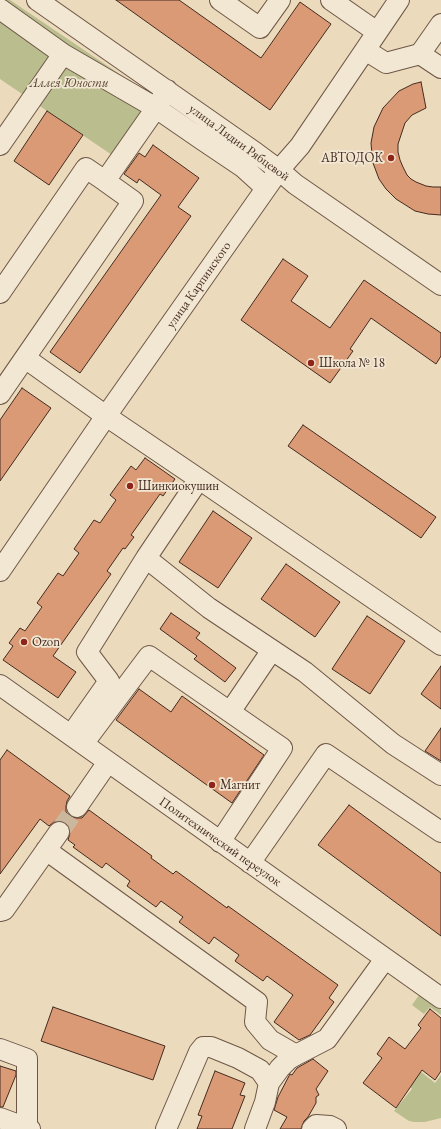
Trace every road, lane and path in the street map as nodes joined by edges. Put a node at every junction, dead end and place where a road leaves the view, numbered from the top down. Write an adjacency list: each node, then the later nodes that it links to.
1 (38, 0): 13 (street, улица Лидии Рябцевой)
2 (220, 0): 3 (street)
3 (280, 0)
4 (331, 0): 8 (street)
5 (399, 0): 8 (street, улица Карпинского)
6 (0, 9): 10 (street)
7 (441, 24): 11 (street)
8 (377, 32): 9 (street, улица Карпинского)
9 (365, 50): 11 (street); 16 (street, улица Карпинского)
10 (63, 54): 14 (street); 15 (street)
11 (420, 54): 12 (street)
12 (441, 68)
13 (167, 90): 14 (street); 16 (street, улица Лидии Рябцевой)
14 (156, 108): 17 (street); 18 (street)
15 (0, 145)
16 (279, 170): 18 (street, улица Карпинского); 19 (street, улица Лидии Рябцевой)
17 (105, 181): 20 (street); 21 (street)
18 (266, 188): 23 (street, улица Карпинского)
19 (441, 285)
20 (0, 293)
21 (25, 358): 22 (street); 23 (street)
22 (0, 394)
23 (106, 416): 24 (street); 26 (street, улица Карпинского)
24 (199, 479): 25 (street); 27 (street)
25 (146, 558): 28 (street); 31 (street)
26 (0, 571)
27 (441, 645)
28 (272, 650): 30 (street); 33 (street)
29 (0, 685): 31 (street, Политехнический переулок)
30 (230, 712): 31 (street); 37 (street)
31 (77, 740): 32 (street, Политехнический переулок)
32 (108, 762): 34 (street); 37 (street, Политехнический переулок)
33 (441, 775)
34 (77, 807)
35 (440, 830): 39 (street)
36 (59, 832): 38 (street)
37 (220, 842): 39 (street, Политехнический переулок)
38 (46, 850): 40 (street); 44 (street)
39 (250, 863): 41 (street, Политехнический переулок)
40 (0, 911)
41 (385, 959): 42 (street, Политехнический переулок); 44 (street)
42 (440, 997)
43 (0, 1048): 48 (street)
44 (293, 1057): 45 (street); 46 (street)
45 (254, 1067): 46 (street); 49 (street)
46 (269, 1082): 50 (street)
47 (0, 1118): 48 (street)
48 (28, 1128)
49 (166, 1129)
50 (254, 1129)
51 (312, 1129): 52 (street)
52 (336, 1129)

